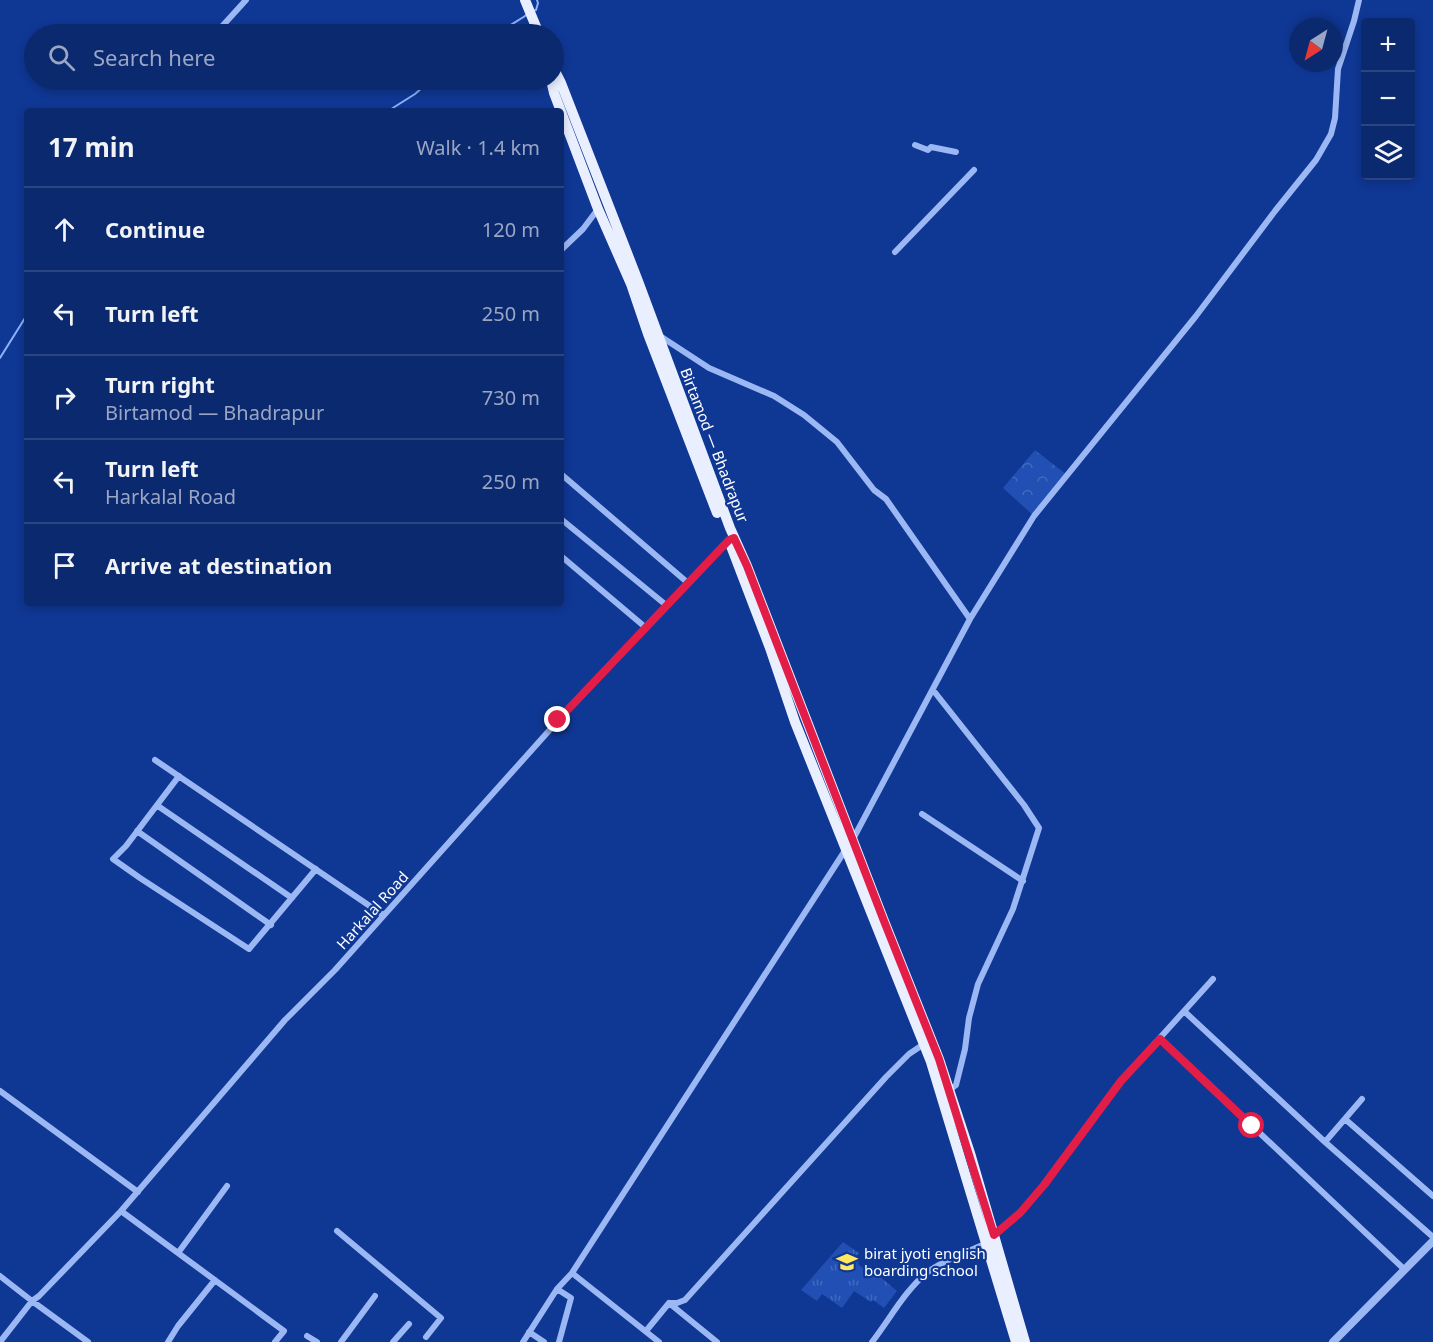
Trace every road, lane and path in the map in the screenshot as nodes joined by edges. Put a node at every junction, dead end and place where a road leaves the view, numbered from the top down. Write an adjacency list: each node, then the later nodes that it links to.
1 (246, 0): 4 (street)
2 (1359, 0): 23 (street)
3 (529, 8): 5 (main road)
4 (224, 24)
5 (535, 24)
6 (555, 90): 8 (main road, Birtamod — Bhadrapur)
7 (564, 90): 16 (main road, Birtamod — Bhadrapur)
8 (561, 108)
9 (564, 116): 13 (main road, Birtamod — Bhadrapur)
10 (915, 145): 11 (street)
11 (956, 152)
12 (974, 170): 15 (street)
13 (598, 209): 14 (street); 16 (main road, Birtamod — Bhadrapur)
14 (564, 247)
15 (895, 252)
16 (652, 334): 19 (main road, Birtamod — Bhadrapur); 23 (street)
17 (564, 477): 21 (street)
18 (564, 521): 22 (street)
19 (731, 539): 21 (street, Harkalal Road); 31 (main road, Birtamod — Bhadrapur)
20 (564, 559): 24 (street)
21 (688, 583): 22 (street, Harkalal Road)
22 (666, 605): 24 (street, Harkalal Road)
23 (970, 619): 25 (street)
24 (645, 627): 35 (street, Harkalal Road)
25 (933, 690): 31 (street); 33 (street)
26 (155, 760): 27 (street)
27 (179, 777): 28 (street); 32 (street)
28 (158, 806): 30 (street); 34 (street)
29 (922, 814): 33 (street)
30 (137, 831): 36 (street); 36 (street)
31 (850, 844): 40 (main road, Birtamod — Bhadrapur); 41 (main road, Birtamod — Bhadrapur); 56 (street)
32 (316, 869): 34 (street); 35 (street)
33 (1023, 881): 41 (street)
34 (292, 898): 36 (street)
35 (383, 915): 48 (street, Harkalal Road)
36 (271, 925)
37 (1213, 979): 38 (street)
38 (1185, 1012): 39 (street); 46 (street)
39 (1160, 1039): 52 (street); 55 (street)
40 (924, 1044): 44 (main road, Birtamod — Bhadrapur); 62 (street)
41 (950, 1090): 44 (main road, Birtamod — Bhadrapur)
42 (0, 1091): 48 (street)
43 (1362, 1099): 45 (street)
44 (951, 1109): 52 (main road, Birtamod — Bhadrapur)
45 (1345, 1119): 46 (street); 49 (street)
46 (1325, 1142): 53 (street)
47 (227, 1186): 54 (street)
48 (138, 1192): 50 (street, Harkalal Road)
49 (1433, 1196)
50 (122, 1211): 54 (street); 61 (street, Harkalal Road)
51 (337, 1231): 68 (street)
52 (990, 1239): 82 (street); 83 (main road, Birtamod — Bhadrapur); 84 (main road, Birtamod — Bhadrapur)
53 (1433, 1239): 55 (street)
54 (178, 1253): 58 (street)
55 (1405, 1270): 85 (street)
56 (572, 1273): 59 (street); 65 (street)
57 (0, 1275): 61 (street)
58 (215, 1280): 72 (street); 73 (street)
59 (557, 1289): 64 (street); 79 (street)
60 (375, 1296): 75 (street)
61 (32, 1301): 66 (street); 69 (street, Harkalal Road)
62 (669, 1302): 65 (street); 81 (street)
63 (409, 1324): 76 (street)
64 (530, 1332): 77 (street); 78 (street)
65 (646, 1332): 80 (street)
66 (80, 1336): 70 (street); 71 (street)
67 (307, 1336): 74 (street)
68 (426, 1337)
69 (0, 1342)
70 (74, 1342)
71 (88, 1342)
72 (168, 1342)
73 (275, 1342)
74 (317, 1342)
75 (340, 1342)
76 (393, 1342)
77 (523, 1342)
78 (544, 1342)
79 (559, 1342)
80 (659, 1342)
81 (717, 1342)
82 (872, 1342)
83 (1016, 1342)
84 (1025, 1342)
85 (1333, 1342)

